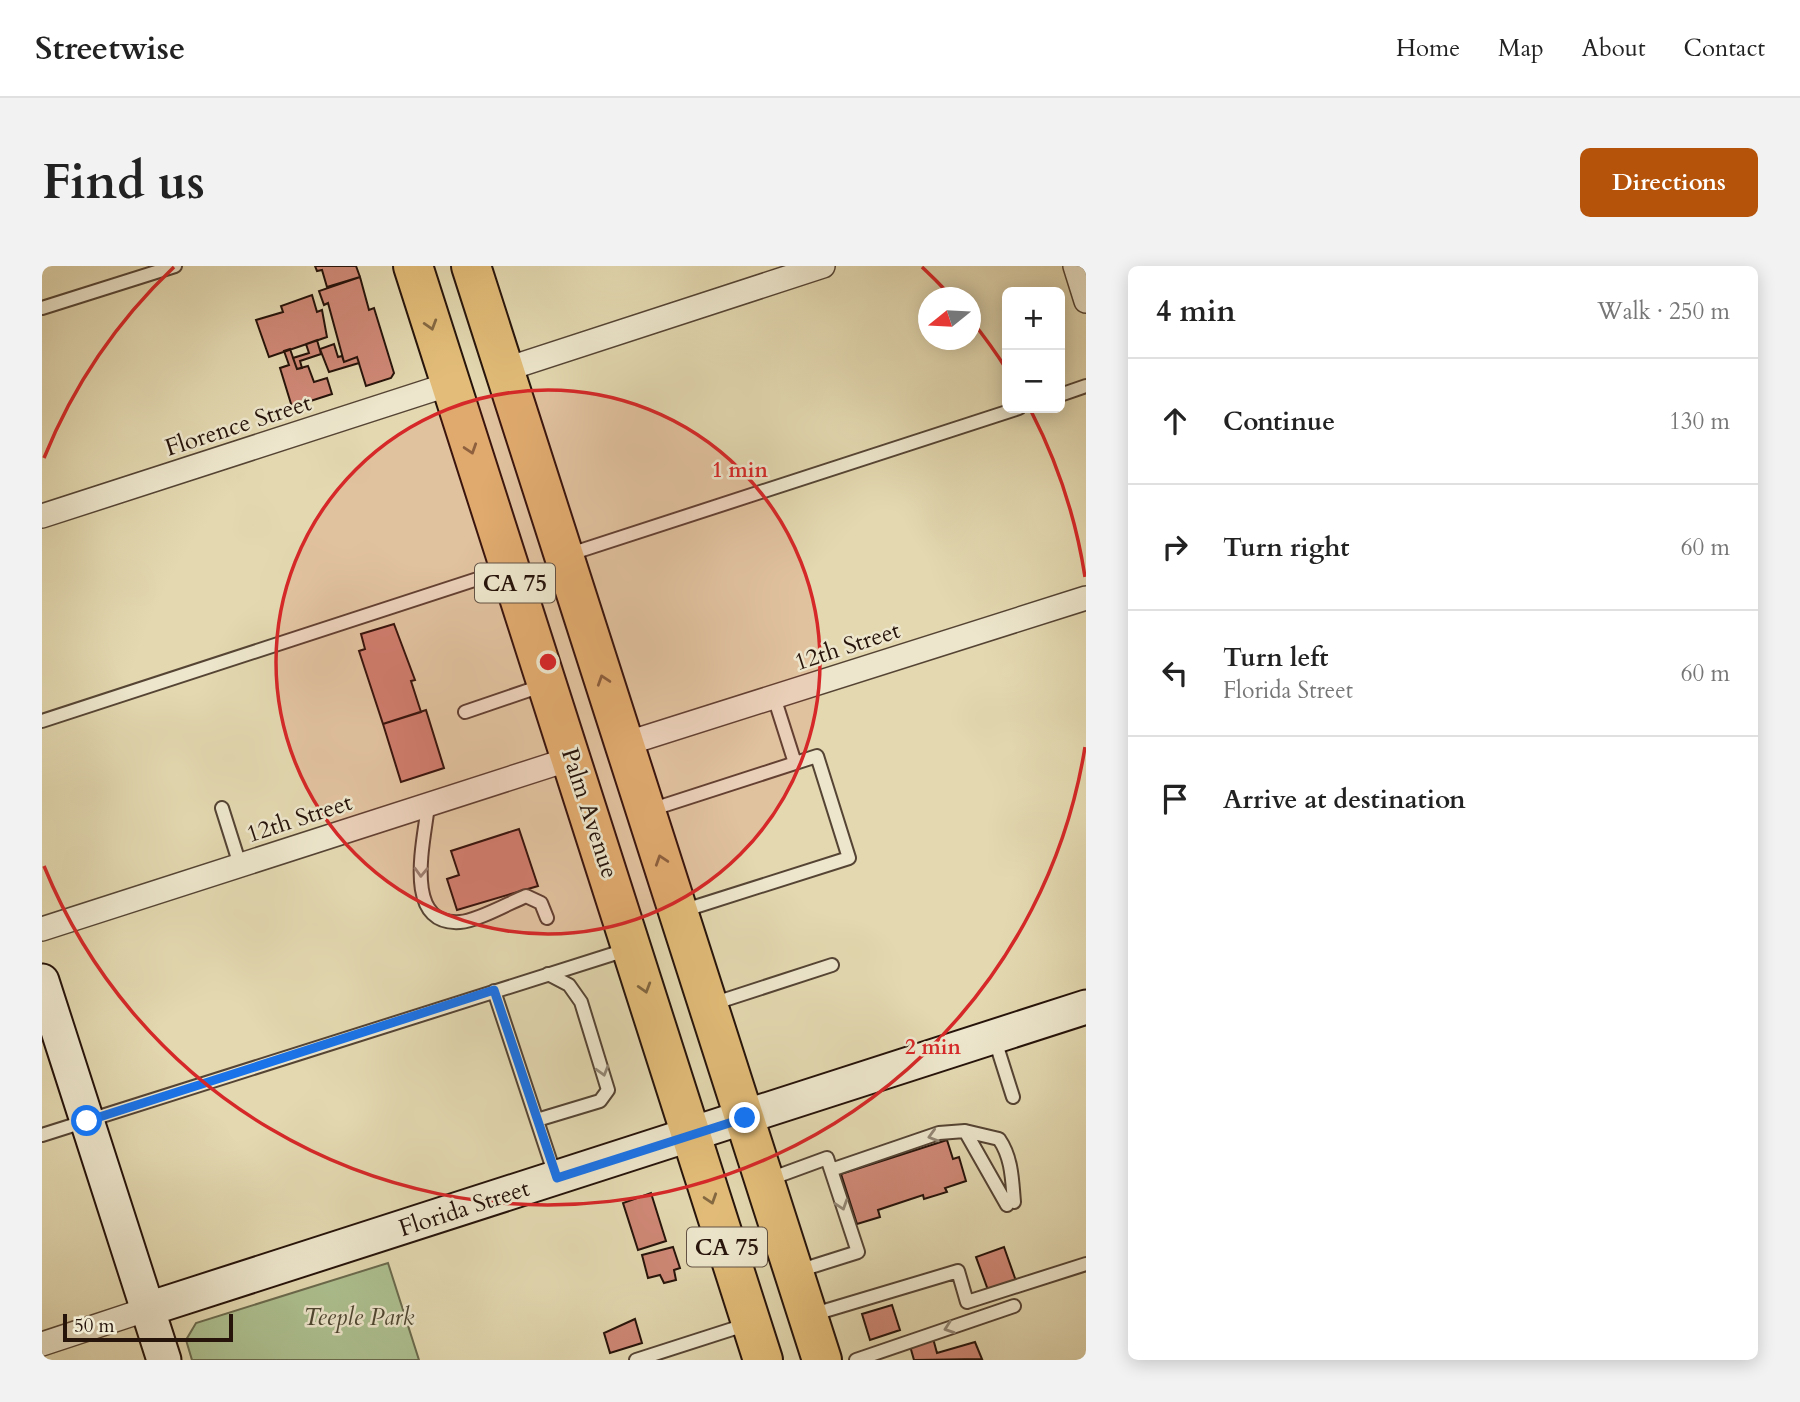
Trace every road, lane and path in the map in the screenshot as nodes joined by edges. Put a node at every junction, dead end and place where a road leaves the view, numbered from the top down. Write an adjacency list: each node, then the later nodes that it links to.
1 (175, 266): 7 (lane)
2 (413, 266): 9 (highway, Palm Avenue / CA 75, one-way to 9)
3 (471, 266): 8 (highway, CA 75)
4 (823, 266): 8 (street)
5 (1075, 266): 6 (street)
6 (1086, 301)
7 (42, 308)
8 (504, 370): 14 (highway, CA 75)
9 (450, 384): 13 (street, Florence Street); 15 (highway, Palm Avenue / CA 75, one-way to 15)
10 (1086, 386): 11 (lane)
11 (1065, 393)
12 (1004, 413): 14 (lane)
13 (42, 516)
14 (564, 556): 21 (highway, CA 75, one-way to 14)
15 (510, 568): 17 (highway, Palm Avenue / CA 75); 20 (lane); 21 (highway)
16 (1086, 598): 18 (street, 12th Street)
17 (548, 683): 19 (lane); 22 (highway, Palm Avenue / CA 75)
18 (774, 697): 21 (street, 12th Street); 23 (lane)
19 (465, 712)
20 (42, 721)
21 (625, 744): 26 (highway, CA 75)
22 (573, 758): 24 (street, 12th Street); 31 (highway, Palm Avenue / CA 75)
23 (795, 763): 26 (lane); 28 (lane)
24 (428, 805): 27 (street, 12th Street); 29 (lane, one-way to 29)
25 (222, 808): 27 (lane)
26 (646, 811): 28 (highway, CA 75, one-way to 26)
27 (240, 865): 30 (street, 12th Street)
28 (679, 912): 36 (highway, CA 75)
29 (547, 918)
30 (42, 929)
31 (632, 948): 33 (lane); 44 (highway, Palm Avenue / CA 75, one-way to 44)
32 (832, 965): 36 (lane)
33 (548, 974): 35 (lane); 41 (lane, one-way to 41)
34 (42, 981): 42 (street)
35 (494, 990): 41 (lane); 42 (lane)
36 (709, 1005): 40 (highway, CA 75)
37 (1086, 1007): 38 (street, Florida Street)
38 (994, 1037): 39 (lane); 40 (street, Florida Street)
39 (1013, 1097)
40 (745, 1118): 44 (street, Florida Street); 48 (highway, CA 75)
41 (537, 1120): 47 (lane)
42 (87, 1121): 45 (lane); 52 (street)
43 (965, 1131): 43 (lane); 46 (lane, one-way to 46)
44 (690, 1134): 47 (street, Florida Street); 54 (highway, Palm Avenue / CA 75, one-way to 54)
45 (42, 1135)
46 (829, 1164): 48 (lane); 50 (lane, one-way to 50)
47 (557, 1178): 52 (street, Florida Street)
48 (765, 1181): 50 (highway, CA 75)
49 (1086, 1264): 53 (lane)
50 (794, 1272): 53 (highway, CA 75)
51 (1014, 1306): 60 (lane, one-way to 60)
52 (148, 1309): 55 (street, Florida Street); 56 (street)
53 (808, 1316): 59 (highway, CA 75)
54 (751, 1323): 57 (lane); 58 (highway, Palm Avenue / CA 75)
55 (42, 1344)
56 (164, 1360)
57 (636, 1360)
58 (764, 1360)
59 (822, 1360)
60 (856, 1360)

